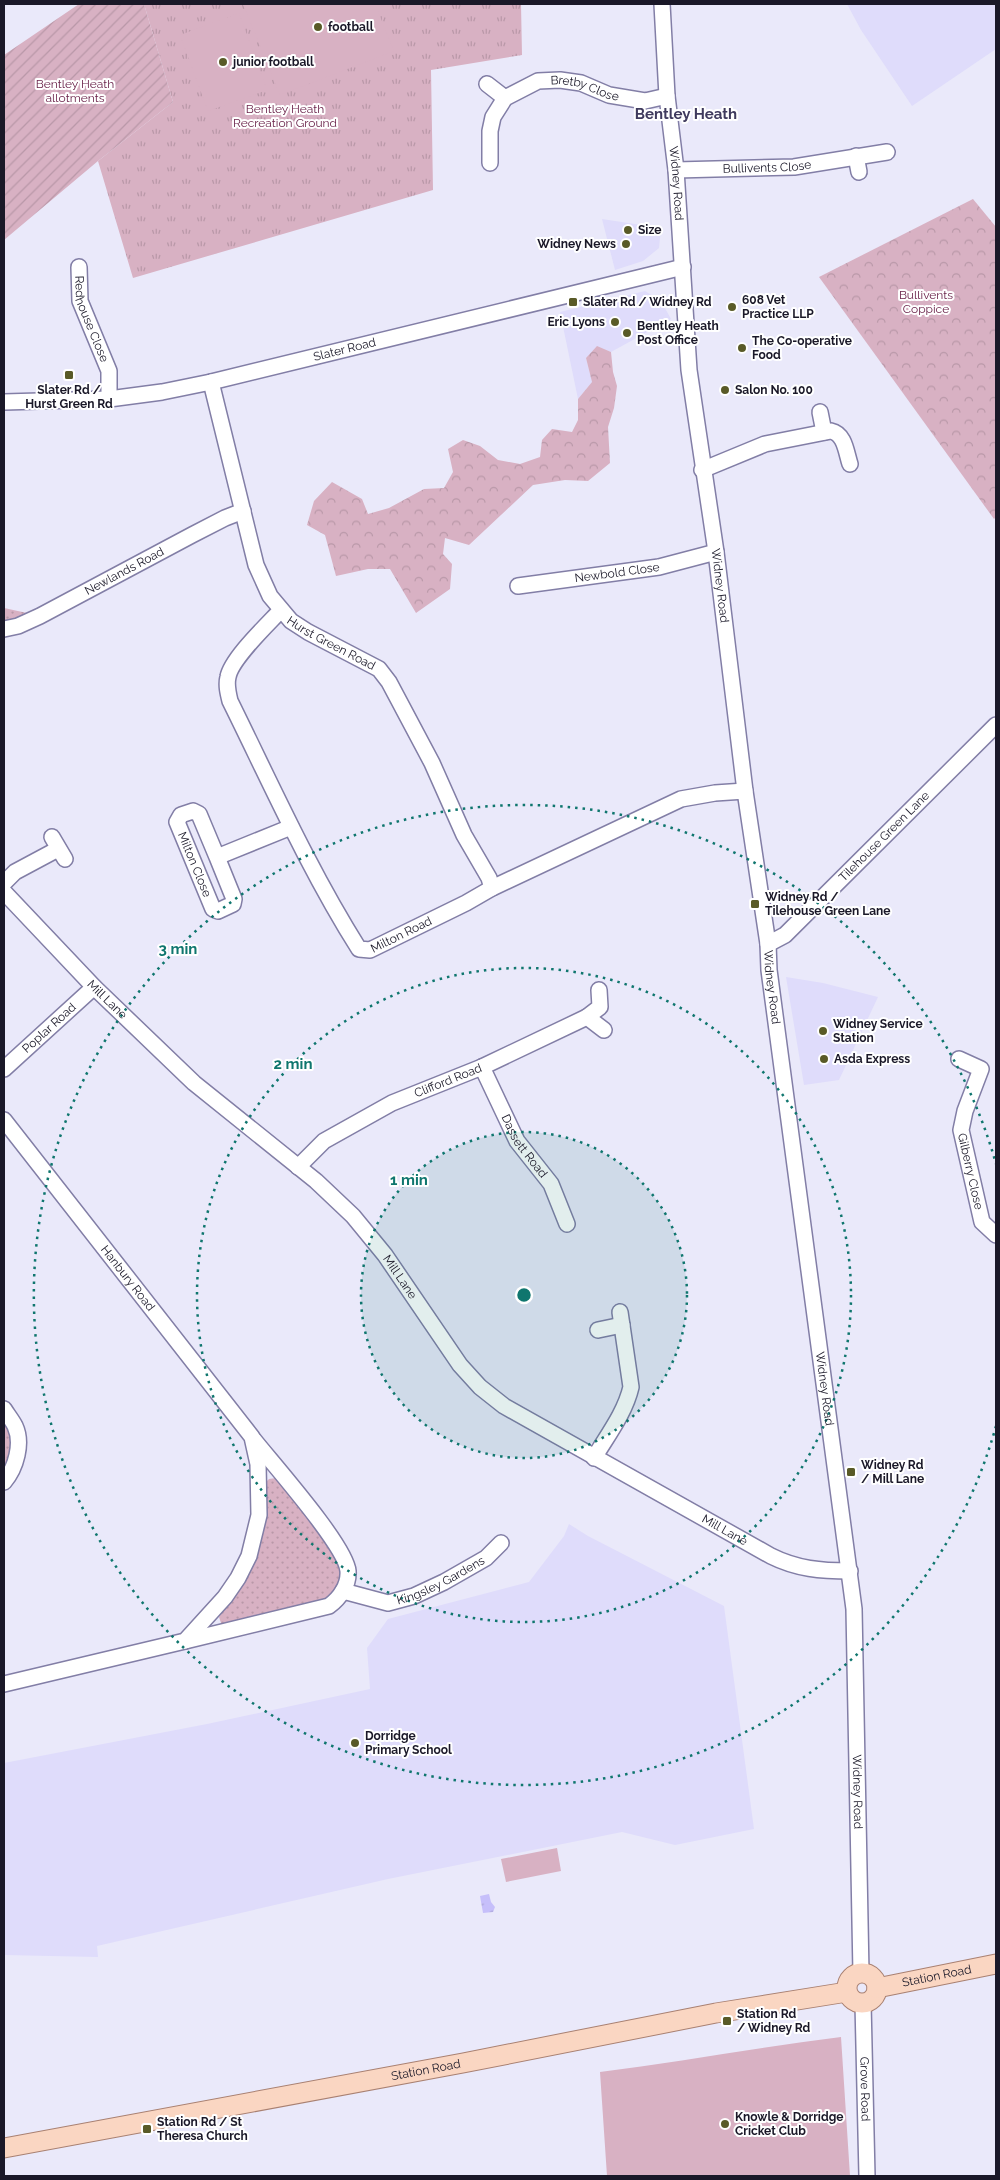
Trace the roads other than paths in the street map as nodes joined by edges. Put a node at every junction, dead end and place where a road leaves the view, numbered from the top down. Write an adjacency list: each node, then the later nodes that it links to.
1 (662, 4): 3 (street, Widney Road)
2 (487, 84): 4 (street)
3 (667, 96): 4 (street, Bretby Close); 8 (street, Widney Road)
4 (505, 98): 7 (street)
5 (887, 152): 6 (street, Bullivents Close)
6 (856, 156): 8 (street, Bullivents Close); 9 (street)
7 (490, 163)
8 (676, 170): 11 (street, Widney Road)
9 (859, 172)
10 (79, 267): 13 (street, Redhouse Close)
11 (682, 267): 12 (street, Slater Road); 18 (street, Widney Road)
12 (211, 382): 13 (street, Slater Road); 19 (street, Hurst Green Road)
13 (109, 399): 14 (street, Slater Road)
14 (4, 402)
15 (820, 412): 16 (street)
16 (824, 432): 17 (street); 18 (street)
17 (850, 464)
18 (702, 470): 20 (street, Widney Road)
19 (243, 511): 22 (street, Hurst Green Road); 23 (street, Newlands Road)
20 (716, 552): 21 (street, Newbold Close); 25 (street, Widney Road)
21 (518, 586)
22 (280, 610): 26 (street, Milton Road); 30 (street, Hurst Green Road)
23 (4, 630)
24 (996, 725): 32 (street, Tilehouse Green Lane)
25 (745, 791): 30 (street, Milton Road); 32 (street, Widney Road)
26 (292, 827): 28 (street, Milton Close); 30 (street, Milton Road)
27 (58, 848): 29 (street)
28 (217, 857): 28 (street, Milton Close)
29 (4, 883)
30 (492, 888)
31 (4, 892): 33 (street, Mill Lane)
32 (768, 944): 50 (street, Widney Road)
33 (94, 987): 39 (street, Poplar Road); 41 (street, Mill Lane)
34 (599, 990): 35 (street)
35 (587, 1017): 36 (street); 38 (street, Clifford Road)
36 (604, 1030)
37 (959, 1058): 43 (street, Gilberry Close)
38 (482, 1067): 41 (street, Clifford Road); 42 (street, Dassett Road)
39 (4, 1069)
40 (4, 1120): 46 (street, Hanbury Road)
41 (298, 1167): 47 (street, Mill Lane)
42 (567, 1224)
43 (996, 1235)
44 (598, 1330): 47 (street)
45 (4, 1409): 48 (street)
46 (252, 1437): 51 (street, Hanbury Road); 52 (street, Hanbury Road)
47 (594, 1458): 50 (street, Mill Lane)
48 (4, 1482)
49 (501, 1543): 51 (street, Kingsley Gardens)
50 (850, 1571): 55 (street, Widney Road)
51 (343, 1591): 52 (street)
52 (185, 1641): 53 (street)
53 (4, 1684)
54 (996, 1964): 56 (main road, Station Road)
55 (861, 1973): 56 (main road); 57 (main road)
56 (877, 1988): 58 (main road)
57 (847, 1992): 58 (main road); 59 (main road, Station Road)
58 (863, 2003): 60 (street, Grove Road)
59 (4, 2148)
60 (867, 2176)

